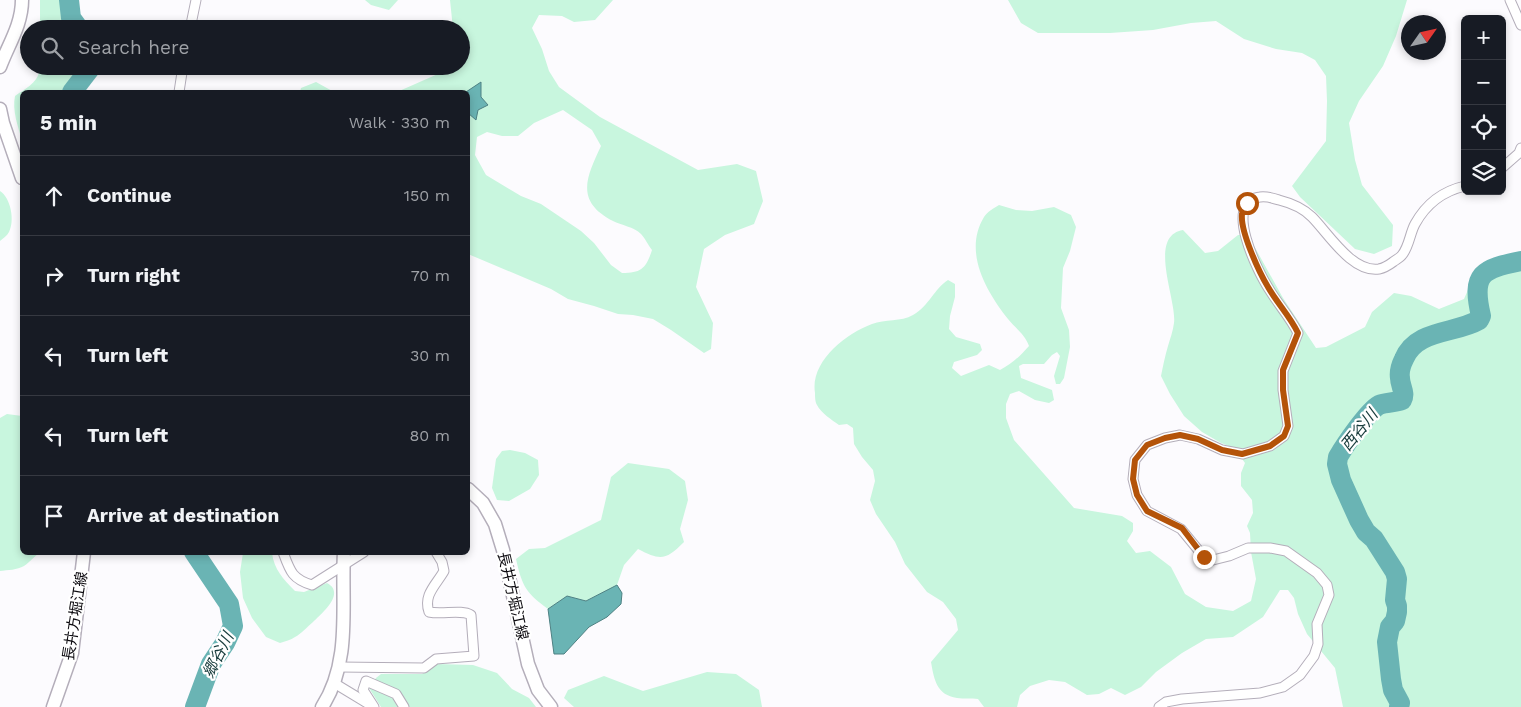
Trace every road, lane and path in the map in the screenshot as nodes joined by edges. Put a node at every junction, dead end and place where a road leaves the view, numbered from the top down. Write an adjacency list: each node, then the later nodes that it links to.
1 (22, 0): 6 (main road)
2 (196, 0): 4 (street)
3 (1510, 0): 5 (street)
4 (192, 20)
5 (1521, 26)
6 (0, 68)
7 (181, 75): 8 (street)
8 (178, 90)
9 (0, 109): 12 (main road)
10 (1521, 148): 11 (street)
11 (1506, 164)
12 (20, 172)
13 (1461, 187): 26 (street)
14 (470, 491): 25 (main road, 長井方堀江線)
15 (84, 555): 21 (main road, 長井方堀江線)
16 (284, 555): 18 (street)
17 (438, 555): 19 (street)
18 (344, 559): 19 (main road)
19 (339, 667): 20 (main road)
20 (334, 683): 22 (main road); 23 (street)
21 (53, 707)
22 (322, 707)
23 (374, 707): 24 (street)
24 (404, 707)
25 (551, 707)
26 (1159, 707)

